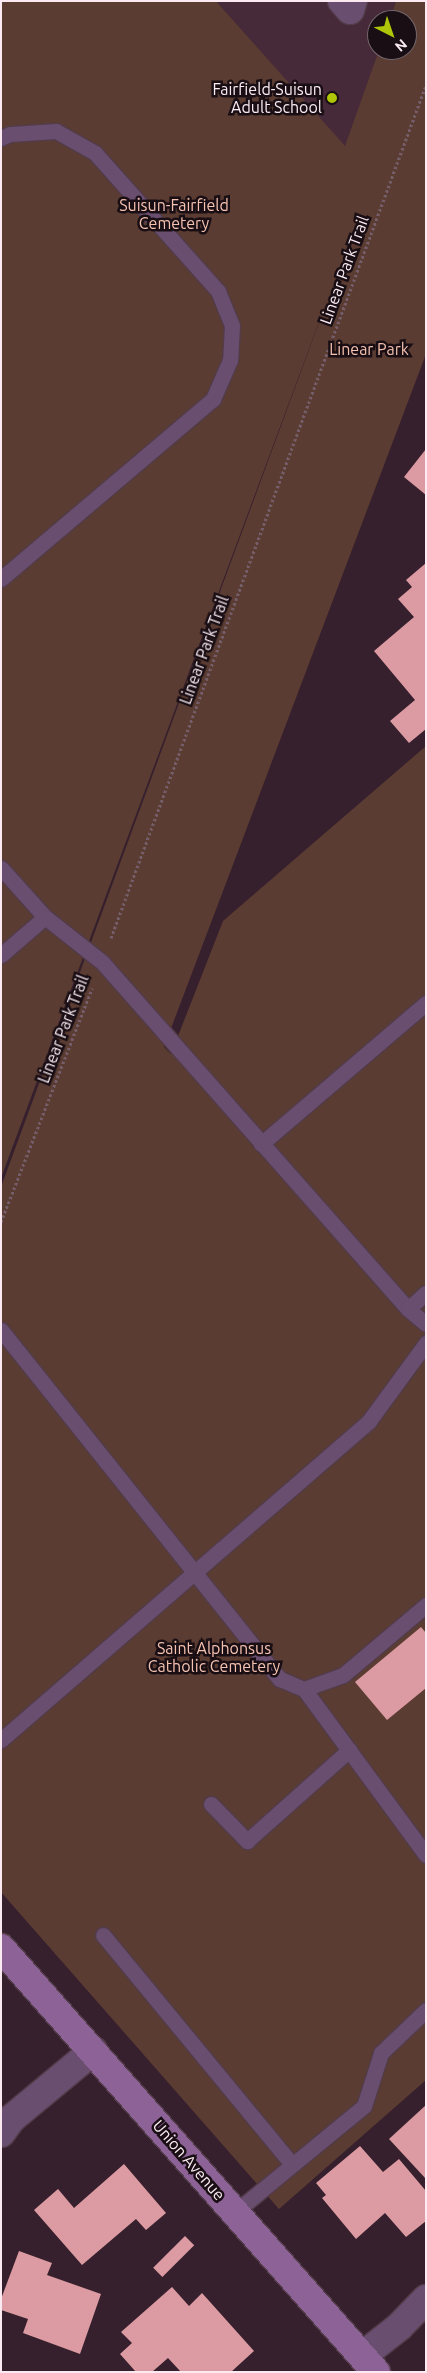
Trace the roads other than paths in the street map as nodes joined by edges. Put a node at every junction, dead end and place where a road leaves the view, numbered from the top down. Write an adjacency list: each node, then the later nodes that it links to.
1 (342, 1): 2 (street)
2 (353, 1)
3 (1, 138): 4 (lane)
4 (1, 579)
5 (1, 868): 6 (lane)
6 (45, 917): 7 (lane); 9 (lane)
7 (1, 955)
8 (426, 1003): 9 (lane)
9 (261, 1144): 11 (lane)
10 (426, 1293): 11 (lane)
11 (408, 1309): 12 (lane)
12 (426, 1324)
13 (1, 1330): 15 (lane)
14 (426, 1344): 15 (lane)
15 (196, 1572): 17 (lane); 18 (lane)
16 (426, 1605): 17 (lane)
17 (304, 1689): 19 (lane)
18 (1, 1740)
19 (349, 1750): 20 (lane); 21 (lane)
20 (211, 1804)
21 (426, 1855)
22 (103, 1935): 27 (lane)
23 (1, 1948): 25 (street, Union Avenue)
24 (426, 2010): 27 (lane)
25 (93, 2051): 26 (street); 28 (street, Union Avenue)
26 (1, 2132)
27 (292, 2164): 28 (lane)
28 (235, 2212): 30 (street, Union Avenue)
29 (426, 2299): 30 (street)
30 (369, 2364)

